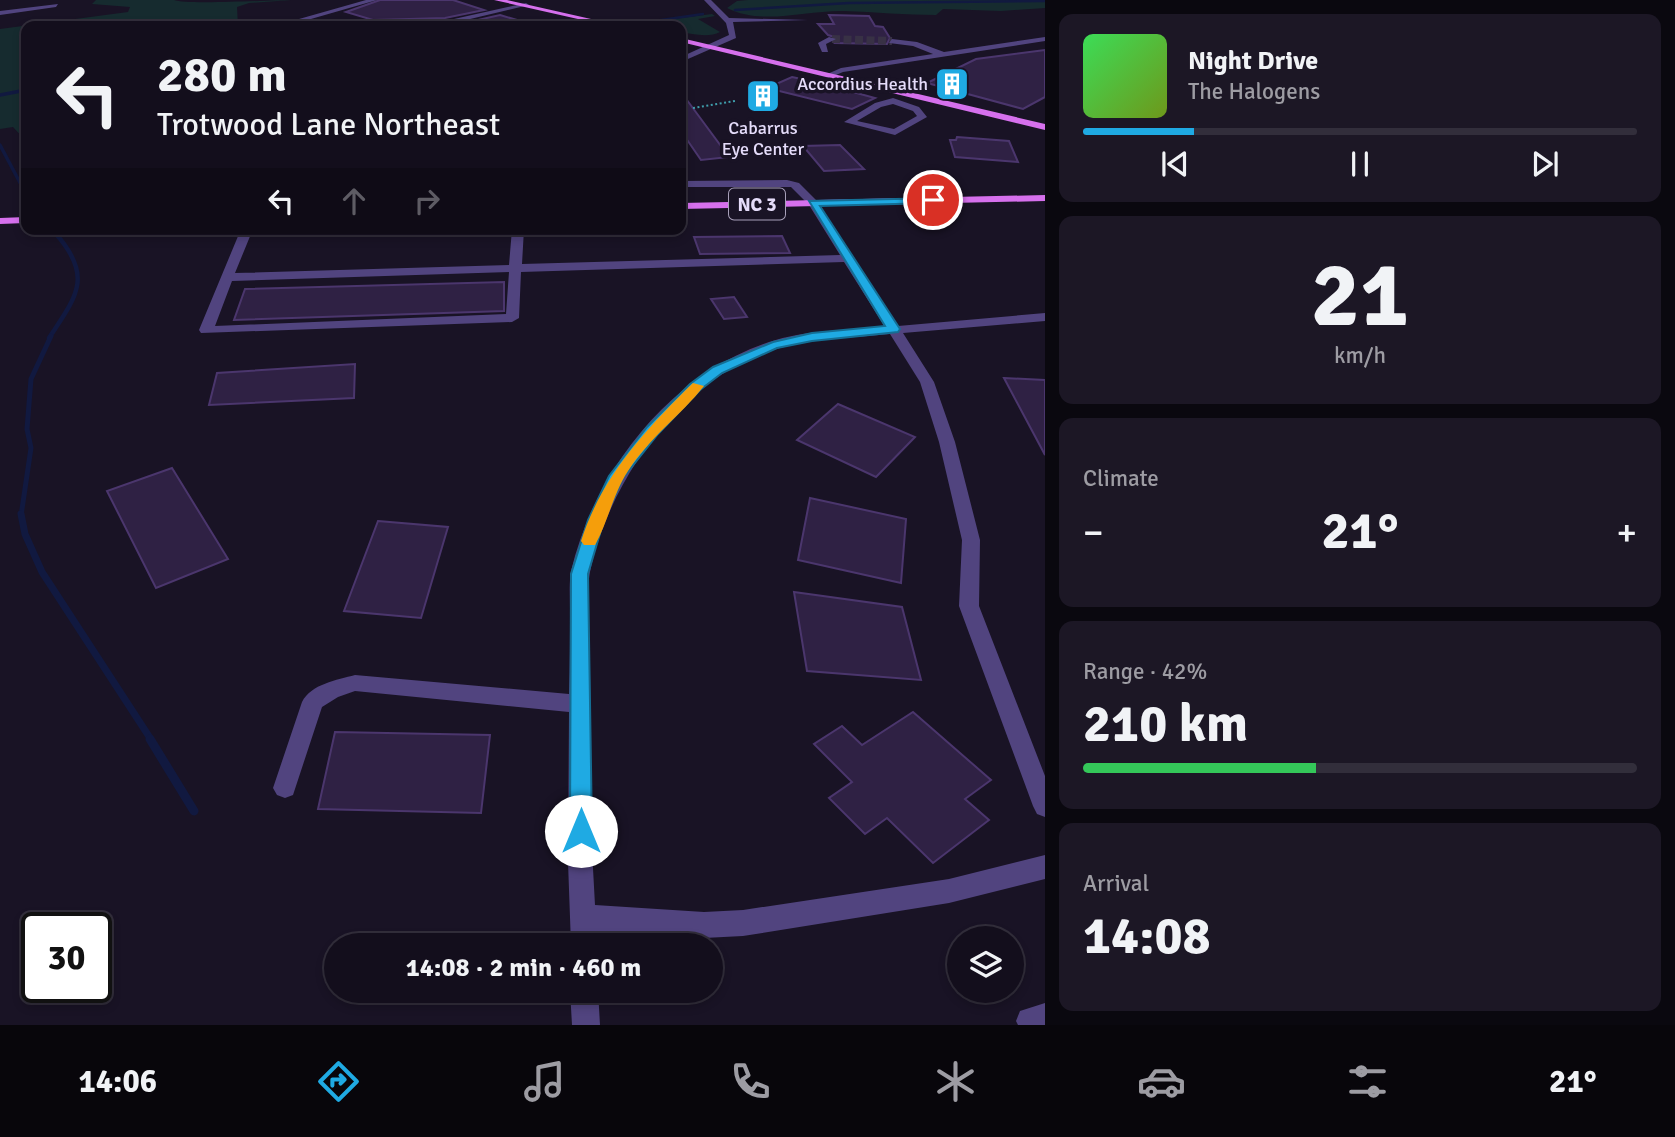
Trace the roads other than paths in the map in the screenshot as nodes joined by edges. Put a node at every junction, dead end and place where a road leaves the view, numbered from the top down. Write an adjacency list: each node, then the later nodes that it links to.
1 (374, 0): 10 (street)
2 (497, 0): 6 (main road)
3 (517, 0): 6 (main road)
4 (707, 0): 8 (street)
5 (56, 5): 7 (street)
6 (526, 5): 11 (street); 12 (main road)
7 (0, 12)
8 (727, 20): 9 (street); 18 (street)
9 (804, 20)
10 (296, 21)
11 (454, 21)
12 (594, 21)
13 (832, 39): 17 (street)
14 (1045, 39): 19 (street)
15 (686, 41): 18 (main road)
16 (892, 41): 19 (street)
17 (823, 46)
18 (711, 48): 20 (street); 21 (main road)
19 (943, 55): 21 (street)
20 (686, 58)
21 (829, 75): 22 (main road)
22 (905, 93): 23 (street); 24 (main road)
23 (893, 101): 23 (street)
24 (1045, 127)
25 (710, 168): 26 (street)
26 (722, 183): 27 (street); 29 (street)
27 (686, 184)
28 (1045, 198): 29 (main road, NC 3)
29 (813, 203): 30 (main road, NC 3); 35 (street)
30 (686, 206)
31 (21, 220): 32 (main road)
32 (0, 221)
33 (244, 235): 37 (street)
34 (518, 235): 36 (street)
35 (848, 258): 36 (street); 39 (street)
36 (517, 268): 37 (street); 37 (street)
37 (227, 277)
38 (1045, 317): 39 (street)
39 (894, 329): 40 (street); 42 (street)
40 (580, 704): 41 (street); 44 (street)
41 (285, 788)
42 (1045, 806)
43 (1045, 867): 44 (street)
44 (585, 917): 45 (street)
45 (584, 933)
46 (585, 1003): 47 (street)
47 (586, 1025)

